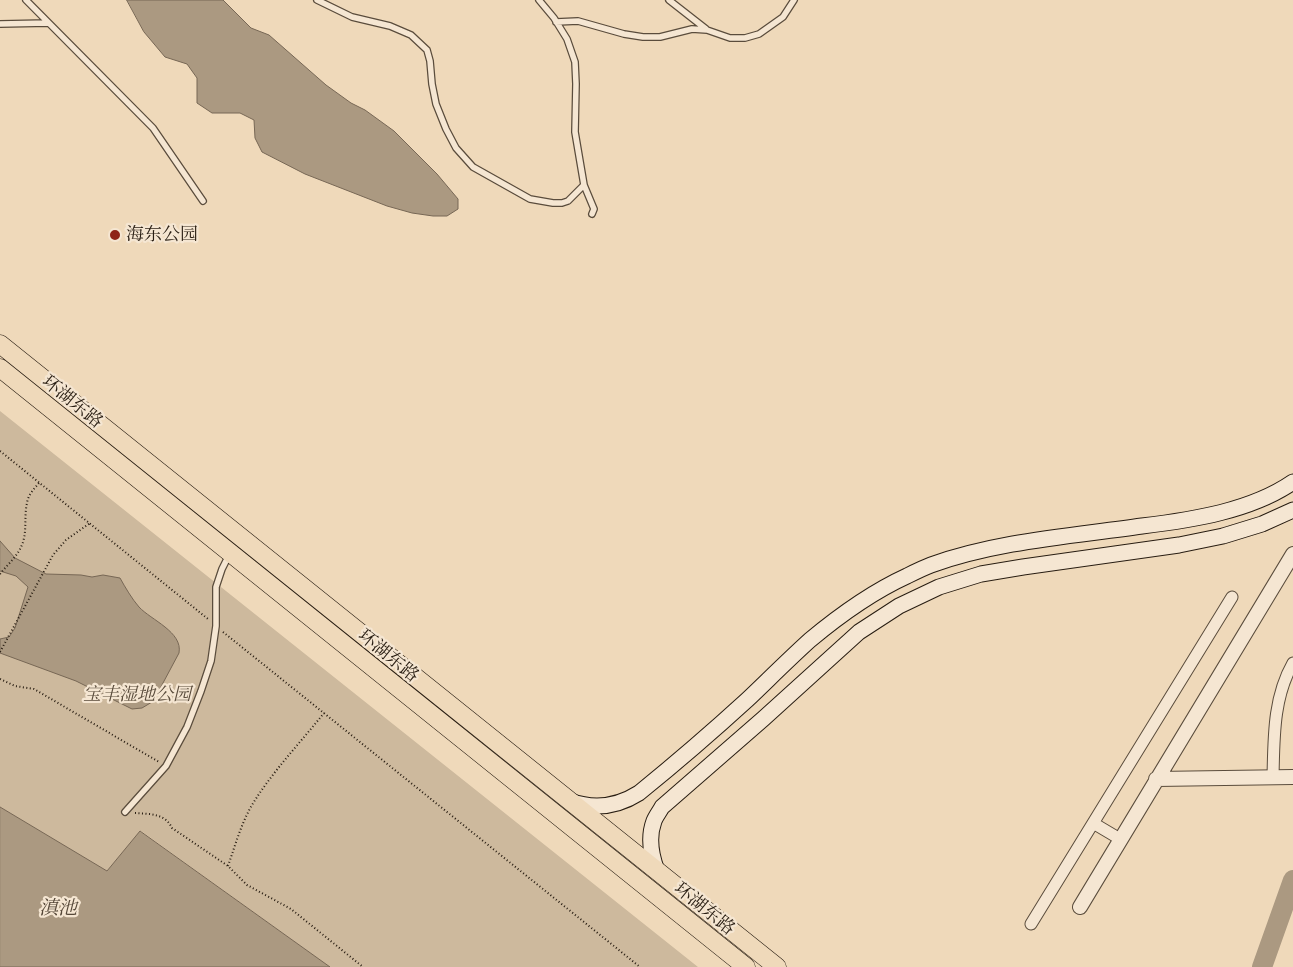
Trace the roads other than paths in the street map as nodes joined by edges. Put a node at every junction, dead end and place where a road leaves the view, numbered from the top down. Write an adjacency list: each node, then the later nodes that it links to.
1 (26, 0): 7 (lane)
2 (317, 0): 10 (lane)
3 (539, 0): 6 (lane)
4 (669, 0): 9 (lane)
5 (794, 0): 9 (lane)
6 (556, 22): 9 (lane); 10 (lane)
7 (48, 23): 8 (lane); 11 (lane)
8 (0, 24)
9 (707, 30)
10 (584, 185): 12 (lane)
11 (203, 201)
12 (592, 214)
13 (0, 344): 24 (main road, 环湖东路)
14 (0, 368): 17 (main road, 环湖东路)
15 (1293, 482): 24 (main road)
16 (1293, 510): 28 (main road)
17 (230, 553): 25 (lane); 31 (main road, 环湖东路)
18 (1293, 554): 23 (street)
19 (1232, 597): 26 (street)
20 (1293, 663): 21 (street)
21 (1273, 777): 22 (street); 23 (street)
22 (1293, 777)
23 (1156, 779): 27 (street)
24 (568, 800): 28 (main road, 环湖东路)
25 (125, 812)
26 (1093, 823): 27 (street); 30 (street)
27 (1120, 839): 29 (street)
28 (657, 871): 32 (main road, 环湖东路)
29 (1080, 907)
30 (1031, 924)
31 (746, 967)
32 (777, 967)

